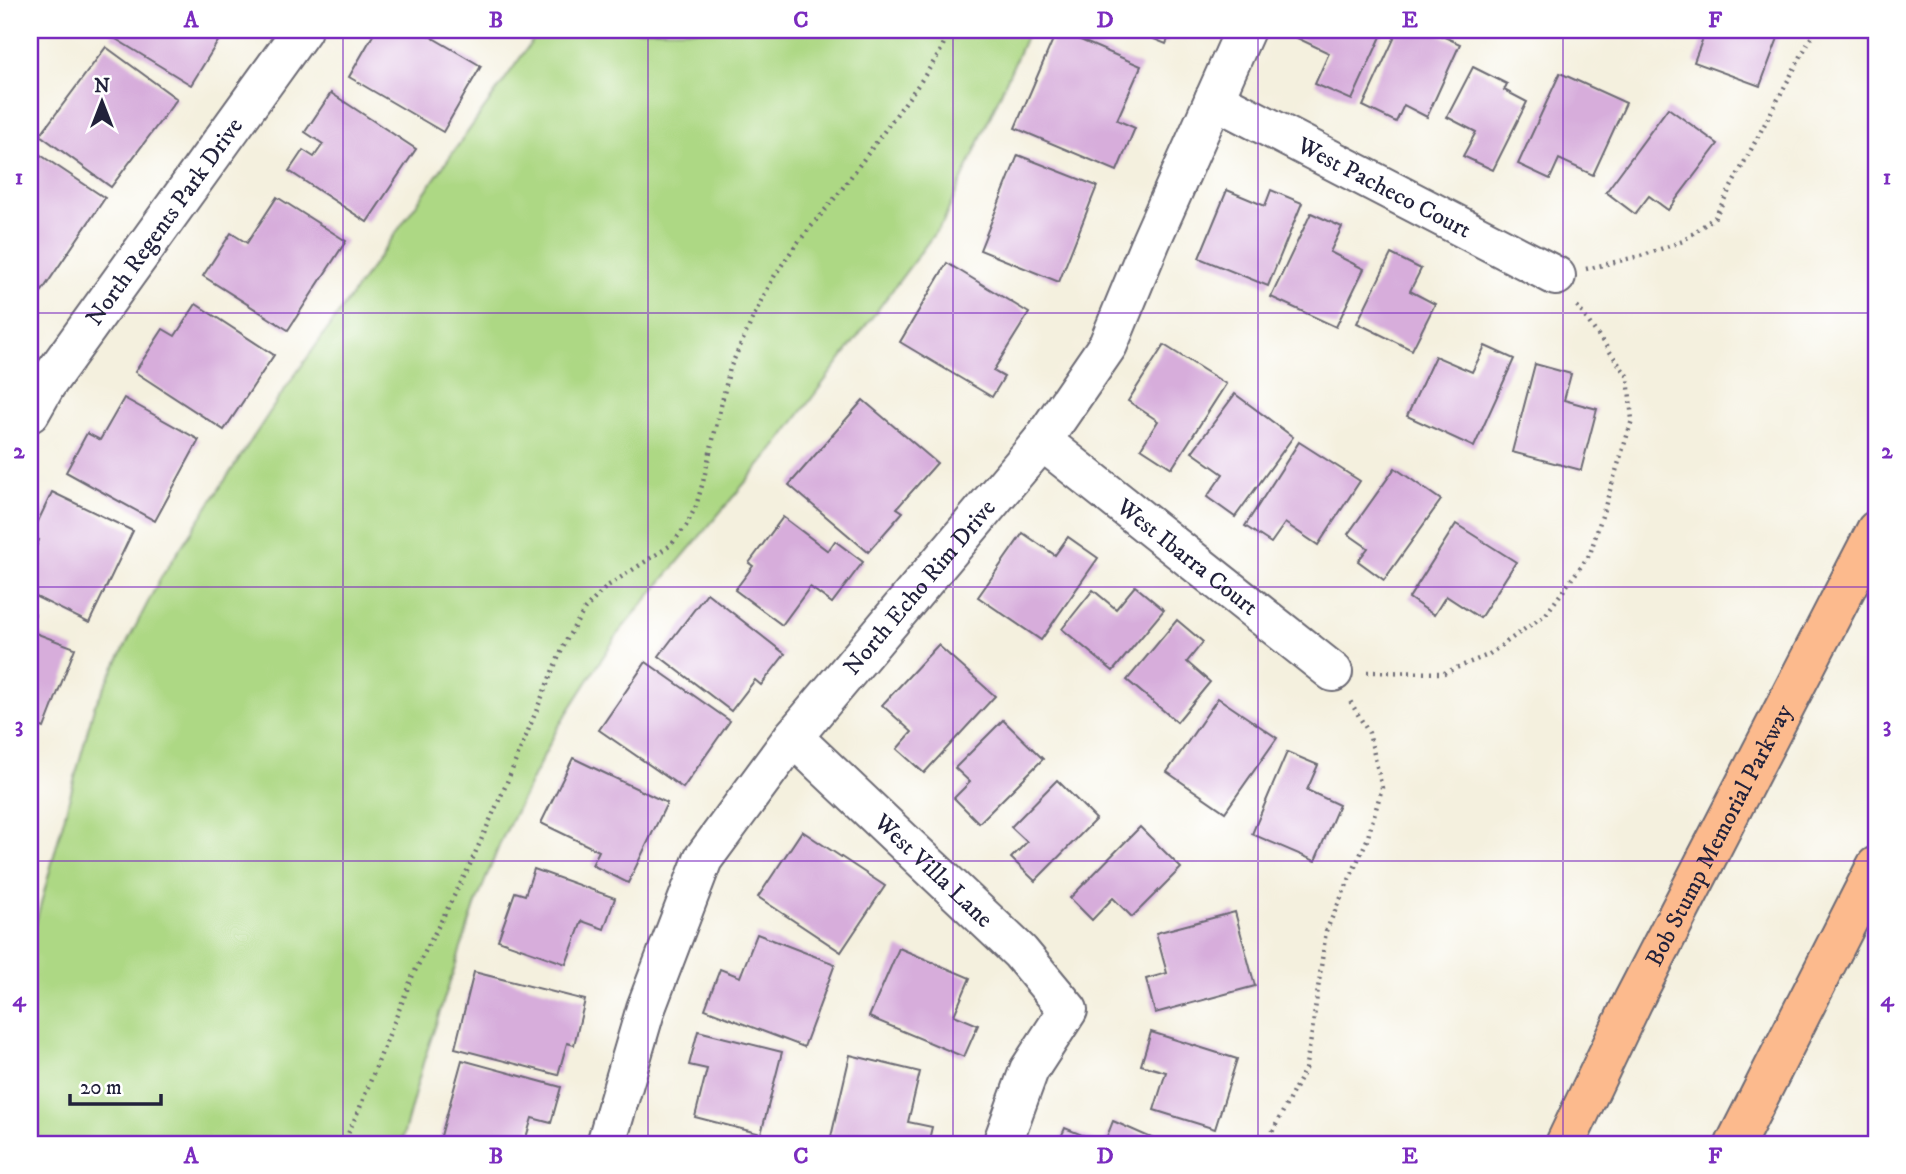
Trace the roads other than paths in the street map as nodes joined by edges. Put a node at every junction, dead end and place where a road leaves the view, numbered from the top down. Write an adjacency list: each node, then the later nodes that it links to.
1 (302, 30): 5 (street, North Regents Park Drive)
2 (1245, 30): 3 (street, North Echo Rim Drive)
3 (1214, 99): 4 (street, West Pacheco Court); 6 (street, North Echo Rim Drive)
4 (1556, 276)
5 (30, 413)
6 (1042, 441): 8 (street, West Ibarra Court); 9 (street, North Echo Rim Drive)
7 (1876, 530): 13 (highway, Bob Stump Memorial Parkway)
8 (1333, 672)
9 (793, 737): 11 (street, North Echo Rim Drive); 12 (street, West Villa Lane)
10 (1876, 866): 14 (highway)
11 (606, 1144)
12 (1002, 1144)
13 (1565, 1144)
14 (1735, 1144)

